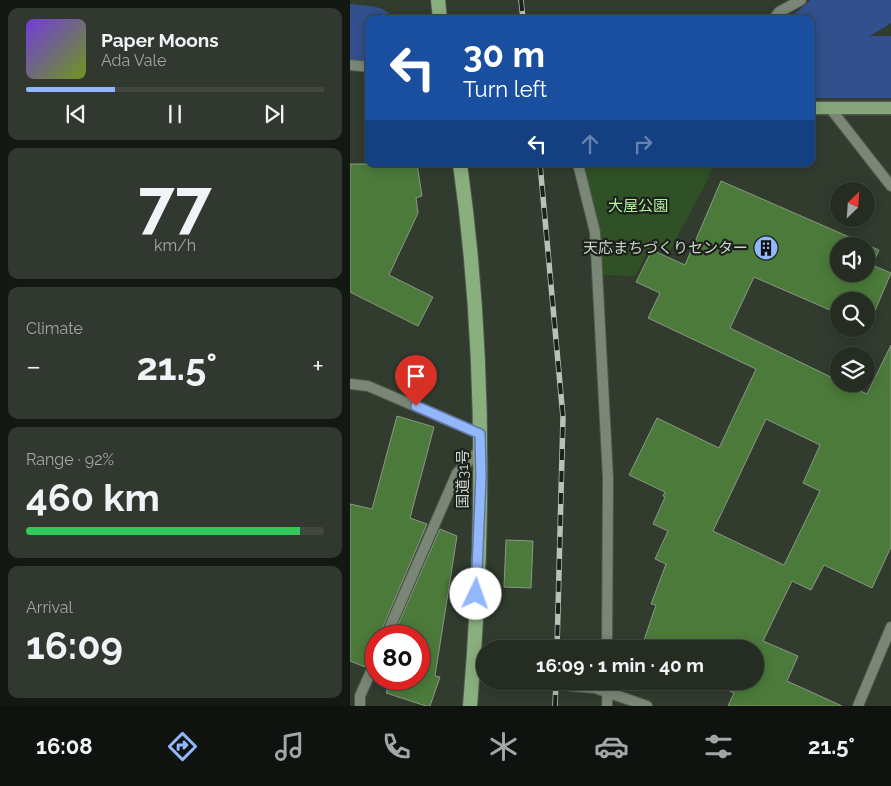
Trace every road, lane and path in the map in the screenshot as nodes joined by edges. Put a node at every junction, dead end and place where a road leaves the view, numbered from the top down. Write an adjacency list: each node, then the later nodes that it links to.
1 (801, 0): 4 (street)
2 (438, 2): 3 (highway)
3 (440, 15)
4 (777, 15)
5 (350, 65): 6 (street)
6 (365, 67)
7 (815, 108): 8 (main road)
8 (830, 108): 9 (main road); 12 (street)
9 (891, 108)
10 (460, 167): 14 (highway, 国道31号)
11 (579, 167): 19 (street)
12 (891, 186)
13 (350, 384): 14 (street)
14 (480, 434): 15 (highway, 国道31号)
15 (480, 450): 16 (street); 18 (highway, 国道31号)
16 (391, 625)
17 (891, 627): 28 (street)
18 (479, 640)
19 (607, 640)
20 (365, 685): 24 (street)
21 (476, 685): 25 (highway, 国道31号)
22 (602, 690): 23 (street)
23 (608, 692): 26 (street); 27 (street)
24 (360, 706)
25 (470, 706)
26 (607, 706)
27 (647, 706)
28 (858, 706)

